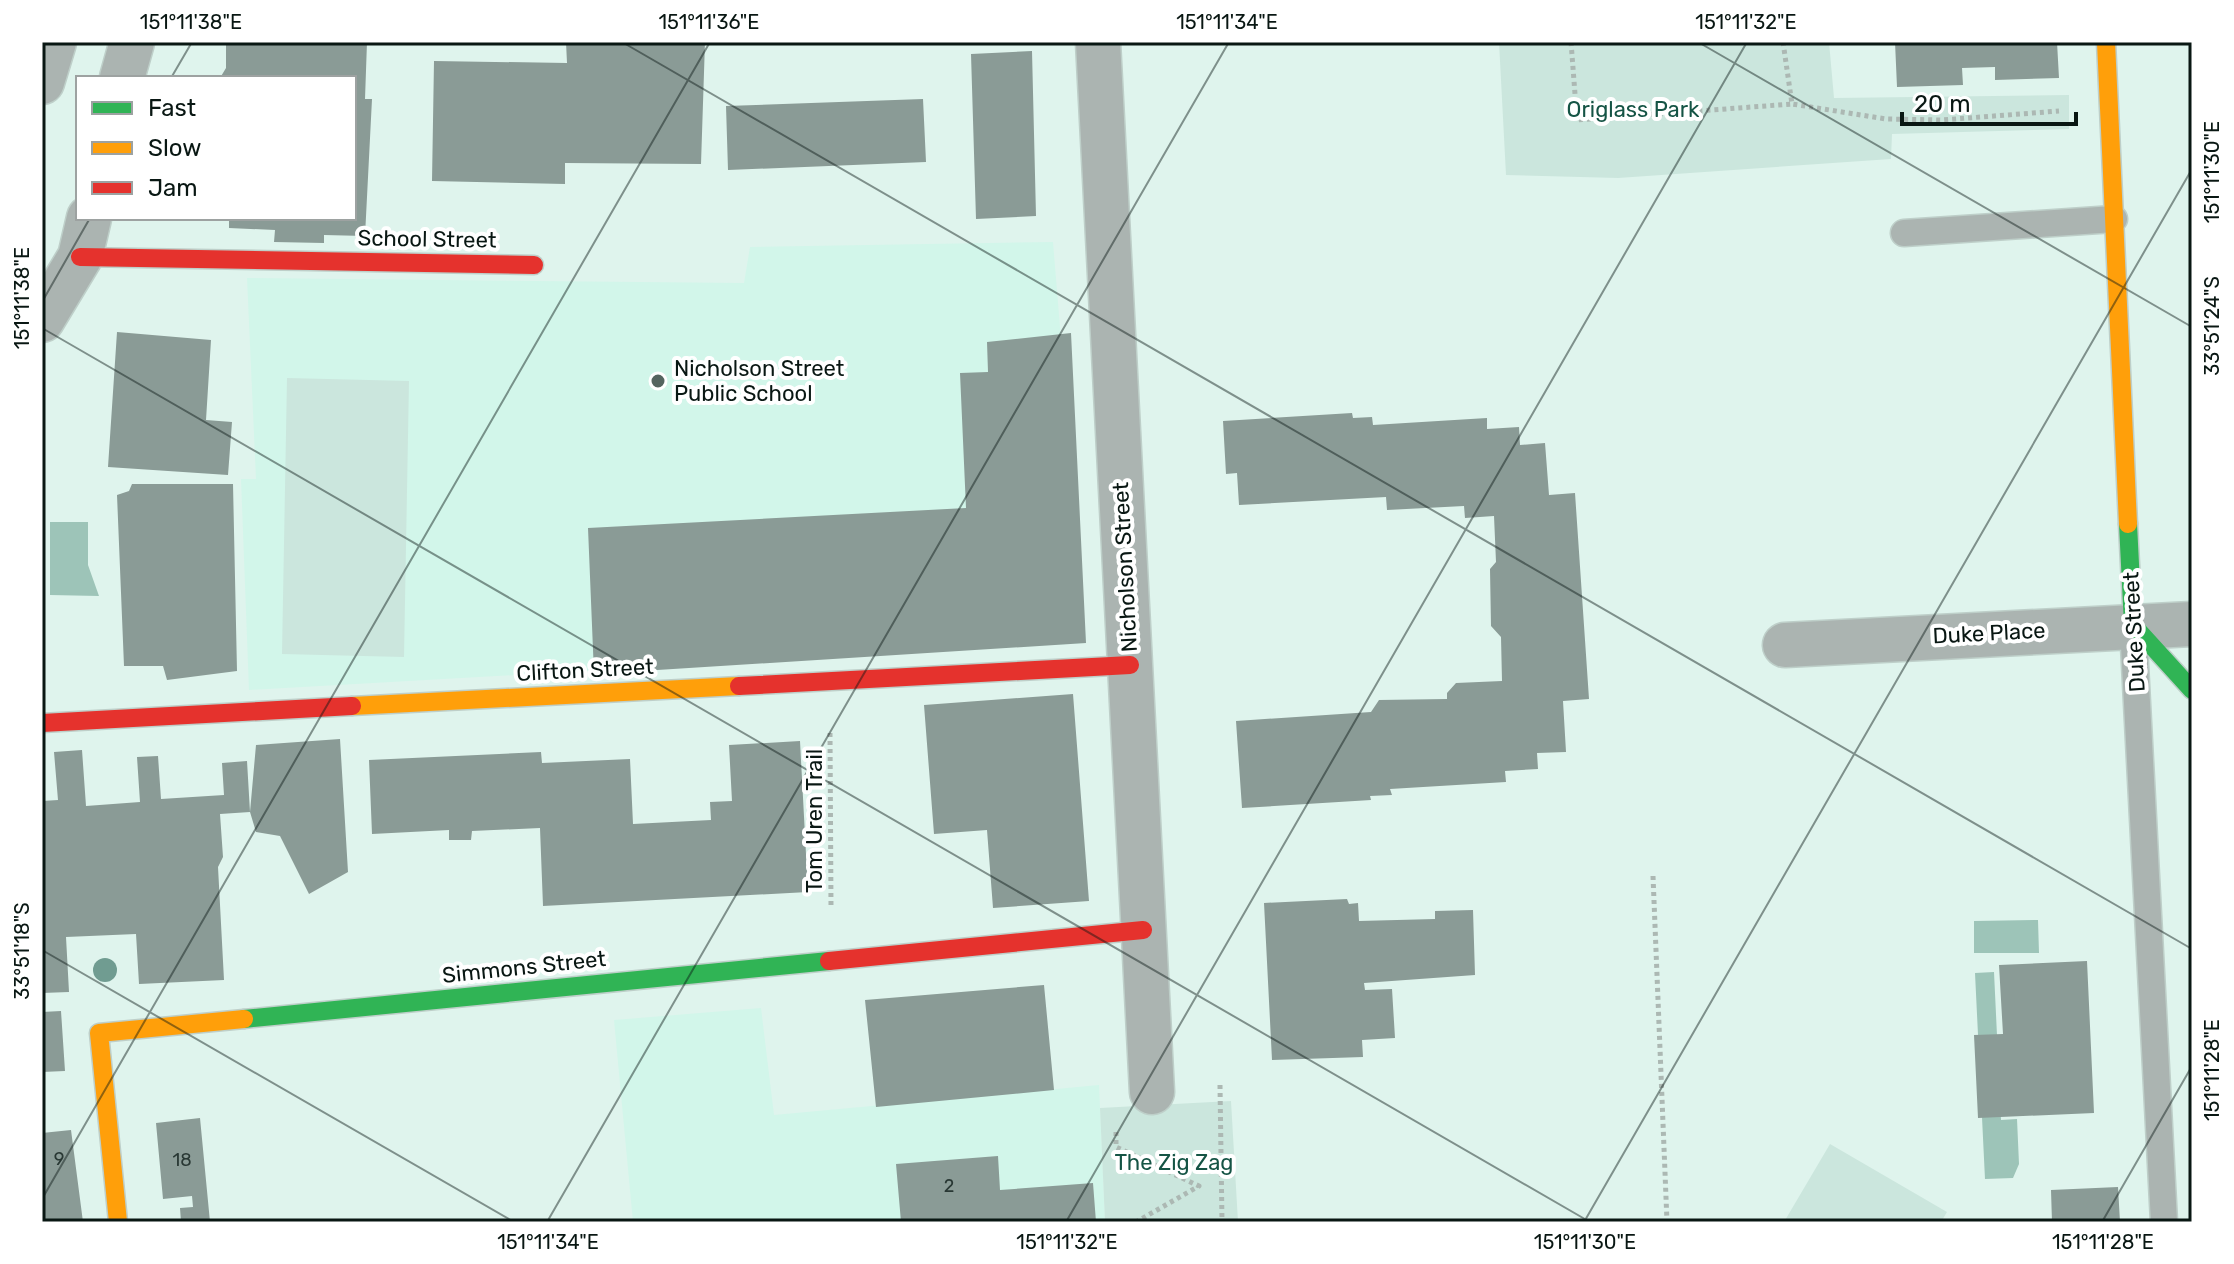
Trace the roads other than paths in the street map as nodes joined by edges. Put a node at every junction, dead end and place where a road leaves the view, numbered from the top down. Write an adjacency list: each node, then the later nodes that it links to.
1 (54, 42): 6 (street)
2 (132, 42): 5 (street)
3 (1098, 42): 15 (street, Nicholson Street)
4 (2106, 42): 7 (street, Duke Street)
5 (123, 76)
6 (42, 82)
7 (2114, 219): 8 (lane); 13 (street, Duke Street)
8 (1904, 233)
9 (84, 238): 10 (street, School Street); 11 (street)
10 (534, 265)
11 (42, 320)
12 (2192, 624): 13 (street, Duke Place)
13 (2133, 625): 14 (street, Duke Place); 16 (street); 21 (lane, Duke Street)
14 (1785, 645)
15 (1130, 665): 17 (street, Clifton Street); 18 (street, Nicholson Street)
16 (2192, 690)
17 (42, 723)
18 (1143, 930): 19 (street, Nicholson Street); 20 (street, Simmons Street)
19 (1152, 1092)
20 (118, 1222)
21 (2164, 1222)

